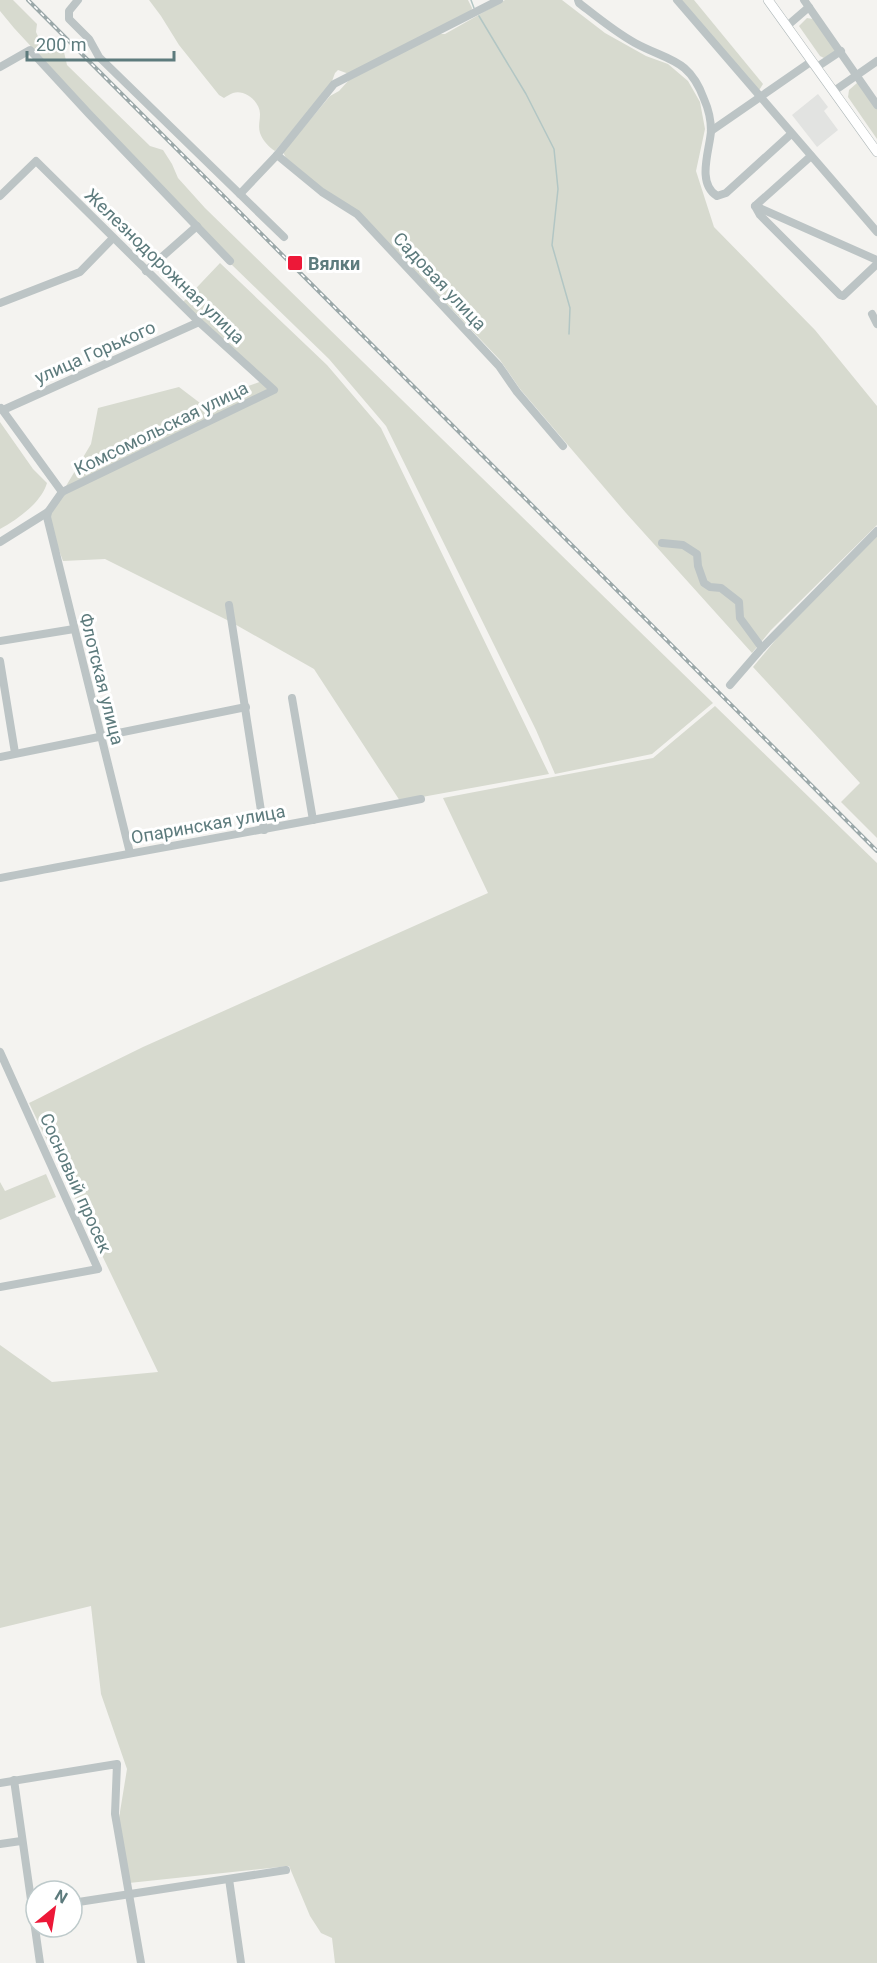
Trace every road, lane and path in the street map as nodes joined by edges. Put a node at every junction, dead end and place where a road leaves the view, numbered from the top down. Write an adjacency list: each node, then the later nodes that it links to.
1 (78, 0): 21 (street)
2 (499, 0): 19 (street)
3 (578, 0): 16 (street)
4 (677, 0): 14 (street)
5 (768, 0): 7 (main road)
6 (807, 3): 7 (street); 8 (street)
7 (787, 26): 10 (main road)
8 (841, 51): 10 (street); 12 (street)
9 (877, 61): 12 (street)
10 (814, 64): 13 (main road); 14 (street)
11 (0, 67): 24 (street)
12 (857, 75): 13 (street); 15 (street)
13 (834, 91): 18 (main road)
14 (760, 96): 16 (street); 17 (street)
15 (877, 105)
16 (711, 131): 17 (street)
17 (791, 134): 20 (street)
18 (877, 152)
19 (277, 155): 21 (street); 37 (street, Садовая улица)
20 (811, 156): 23 (street); 25 (street)
21 (240, 194): 26 (street)
22 (0, 196): 27 (street, Железнодорожная улица)
23 (755, 206): 29 (street); 29 (street)
24 (197, 226): 28 (street); 30 (street)
25 (877, 232)
26 (284, 237)
27 (113, 238): 30 (street, Железнодорожная улица); 31 (street)
28 (230, 261)
29 (877, 262)
30 (146, 271): 33 (street, Железнодорожная улица)
31 (0, 303)
32 (872, 314): 34 (street)
33 (199, 322): 35 (street, Железнодорожная улица); 36 (street, улица Горького)
34 (877, 324)
35 (274, 390): 38 (street, Комсомольская улица)
36 (1, 408): 38 (street)
37 (563, 446)
38 (62, 492): 39 (street)
39 (48, 512): 41 (street); 44 (street, Флотская улица)
40 (877, 531): 46 (street)
41 (0, 542)
42 (662, 543): 46 (street)
43 (229, 605): 50 (street)
44 (74, 629): 45 (street); 51 (street, Флотская улица)
45 (0, 641)
46 (762, 648): 48 (street)
47 (0, 661): 52 (street)
48 (730, 685)
49 (292, 698): 55 (street)
50 (246, 707): 51 (street); 56 (street)
51 (100, 736): 52 (street); 57 (street, Флотская улица)
52 (15, 753): 53 (street)
53 (0, 757)
54 (421, 799): 55 (street, Опаринская улица)
55 (312, 820): 56 (street, Опаринская улица)
56 (264, 830): 57 (street, Опаринская улица)
57 (130, 853): 58 (street, Опаринская улица)
58 (0, 878)
59 (0, 1052): 60 (street, Сосновый просек)
60 (0, 1287)
61 (14, 1780): 62 (street); 63 (street); 68 (street)
62 (0, 1783)
63 (21, 1841): 64 (street); 66 (street)
64 (0, 1844)
65 (286, 1870): 67 (street)
66 (28, 1879)
67 (229, 1879): 68 (street); 73 (street)
68 (129, 1894): 69 (street); 72 (street)
69 (84, 1901)
70 (37, 1939): 71 (street)
71 (40, 1963)
72 (141, 1963)
73 (241, 1963)

